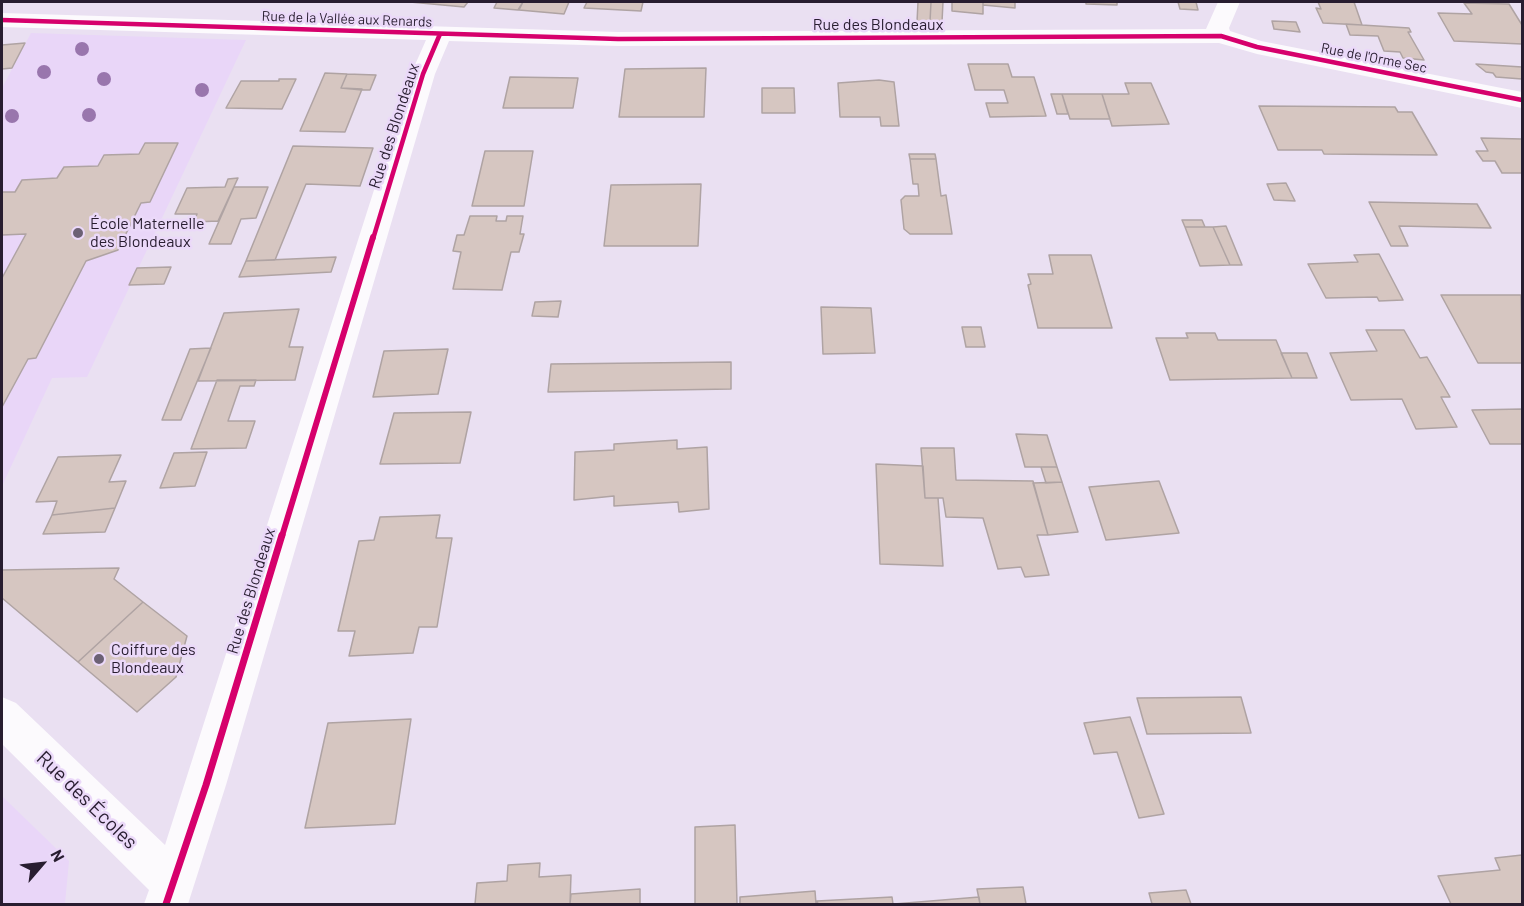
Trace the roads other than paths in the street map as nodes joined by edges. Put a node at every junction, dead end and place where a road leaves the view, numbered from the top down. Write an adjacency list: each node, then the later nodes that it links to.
1 (1229, 2): 4 (street)
2 (2, 20): 3 (street, Rue de la Vallée aux Renards)
3 (440, 34): 4 (street, Rue des Blondeaux); 7 (street, Rue des Blondeaux)
4 (1221, 36): 5 (street, Rue de l'Orme Sec)
5 (1522, 100)
6 (2, 717): 7 (street, Rue des Écoles)
7 (169, 894)

